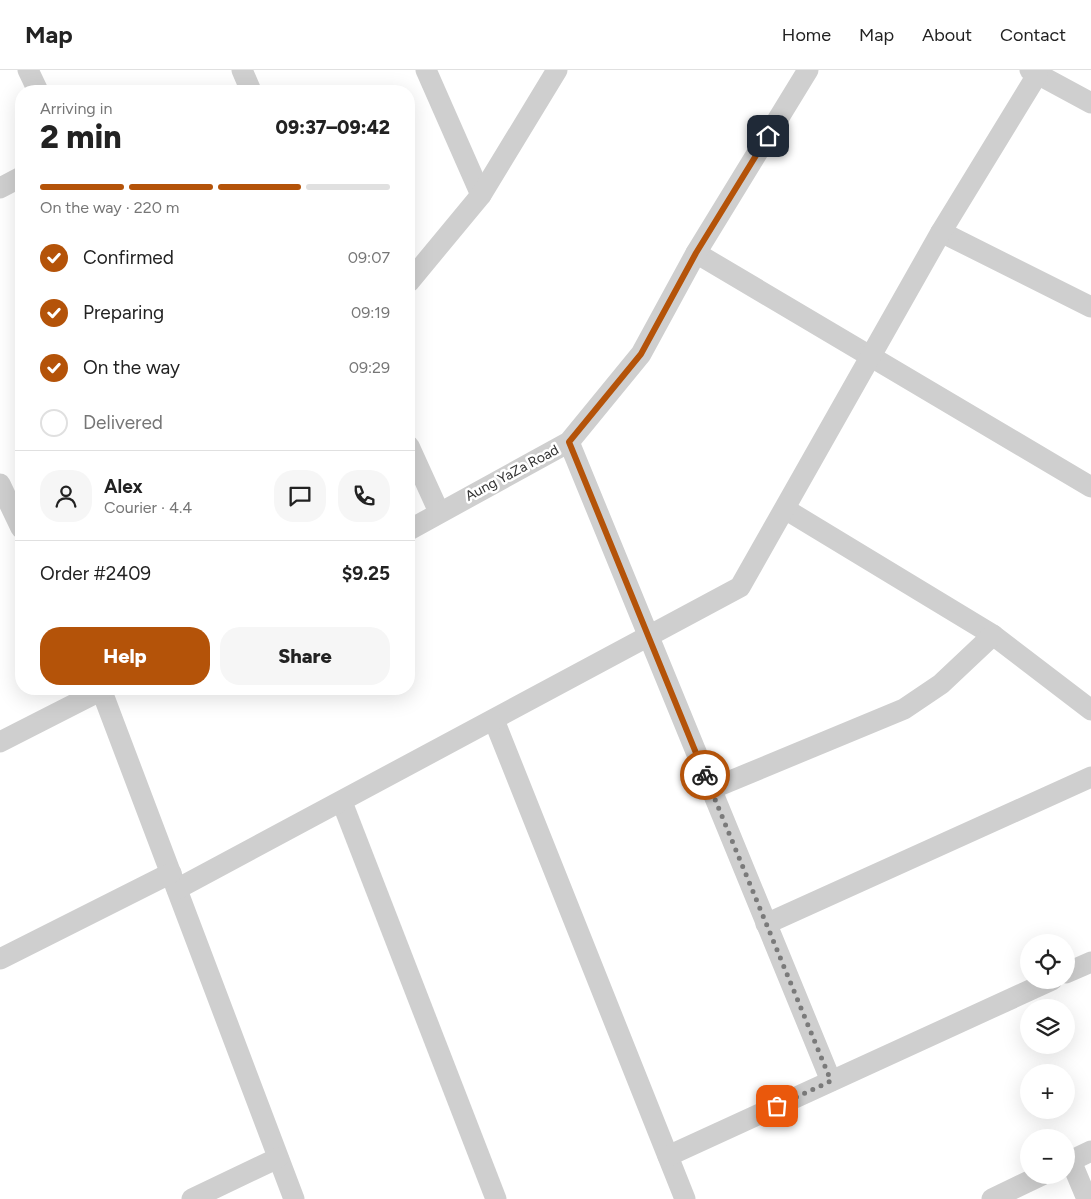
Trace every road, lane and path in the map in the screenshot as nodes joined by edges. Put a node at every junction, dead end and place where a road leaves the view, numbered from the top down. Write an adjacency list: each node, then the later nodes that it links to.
1 (28, 70): 7 (street)
2 (242, 70): 8 (street)
3 (426, 70): 12 (street)
4 (557, 70): 12 (street)
5 (808, 70): 14 (street, Aung YaZa Road)
6 (1033, 72): 9 (street); 13 (street)
7 (35, 85)
8 (249, 85)
9 (1091, 103)
10 (15, 180): 11 (street)
11 (0, 188)
12 (481, 195): 15 (street)
13 (941, 232): 16 (street); 17 (street)
14 (696, 253): 17 (street); 18 (street, Aung YaZa Road)
15 (415, 275)
16 (1091, 307)
17 (872, 357): 21 (street); 23 (street)
18 (569, 442): 24 (street, Aung YaZa Road); 27 (street)
19 (415, 459): 24 (street)
20 (0, 484): 22 (street)
21 (1091, 487)
22 (10, 504)
23 (785, 509): 26 (street); 27 (street)
24 (439, 512): 25 (street, Aung YaZa Road)
25 (415, 526)
26 (993, 636): 30 (street); 34 (street)
27 (648, 637): 31 (street); 34 (street)
28 (90, 695): 32 (street)
29 (104, 695): 36 (street)
30 (1091, 710)
31 (494, 720): 35 (street); 44 (street)
32 (0, 742)
33 (1091, 777): 37 (street)
34 (711, 789): 37 (street)
35 (342, 802): 36 (street); 51 (street)
36 (174, 881): 38 (street); 45 (street)
37 (766, 924): 42 (street)
38 (0, 959)
39 (1091, 962): 40 (street)
40 (1075, 969)
41 (1032, 989): 42 (street)
42 (831, 1081): 44 (street)
43 (1091, 1151): 46 (street)
44 (668, 1156): 52 (street)
45 (278, 1158): 49 (street); 50 (street)
46 (1075, 1159)
47 (1075, 1176): 54 (street)
48 (1023, 1184): 53 (street)
49 (192, 1199)
50 (294, 1199)
51 (496, 1199)
52 (685, 1199)
53 (992, 1199)
54 (1087, 1199)

